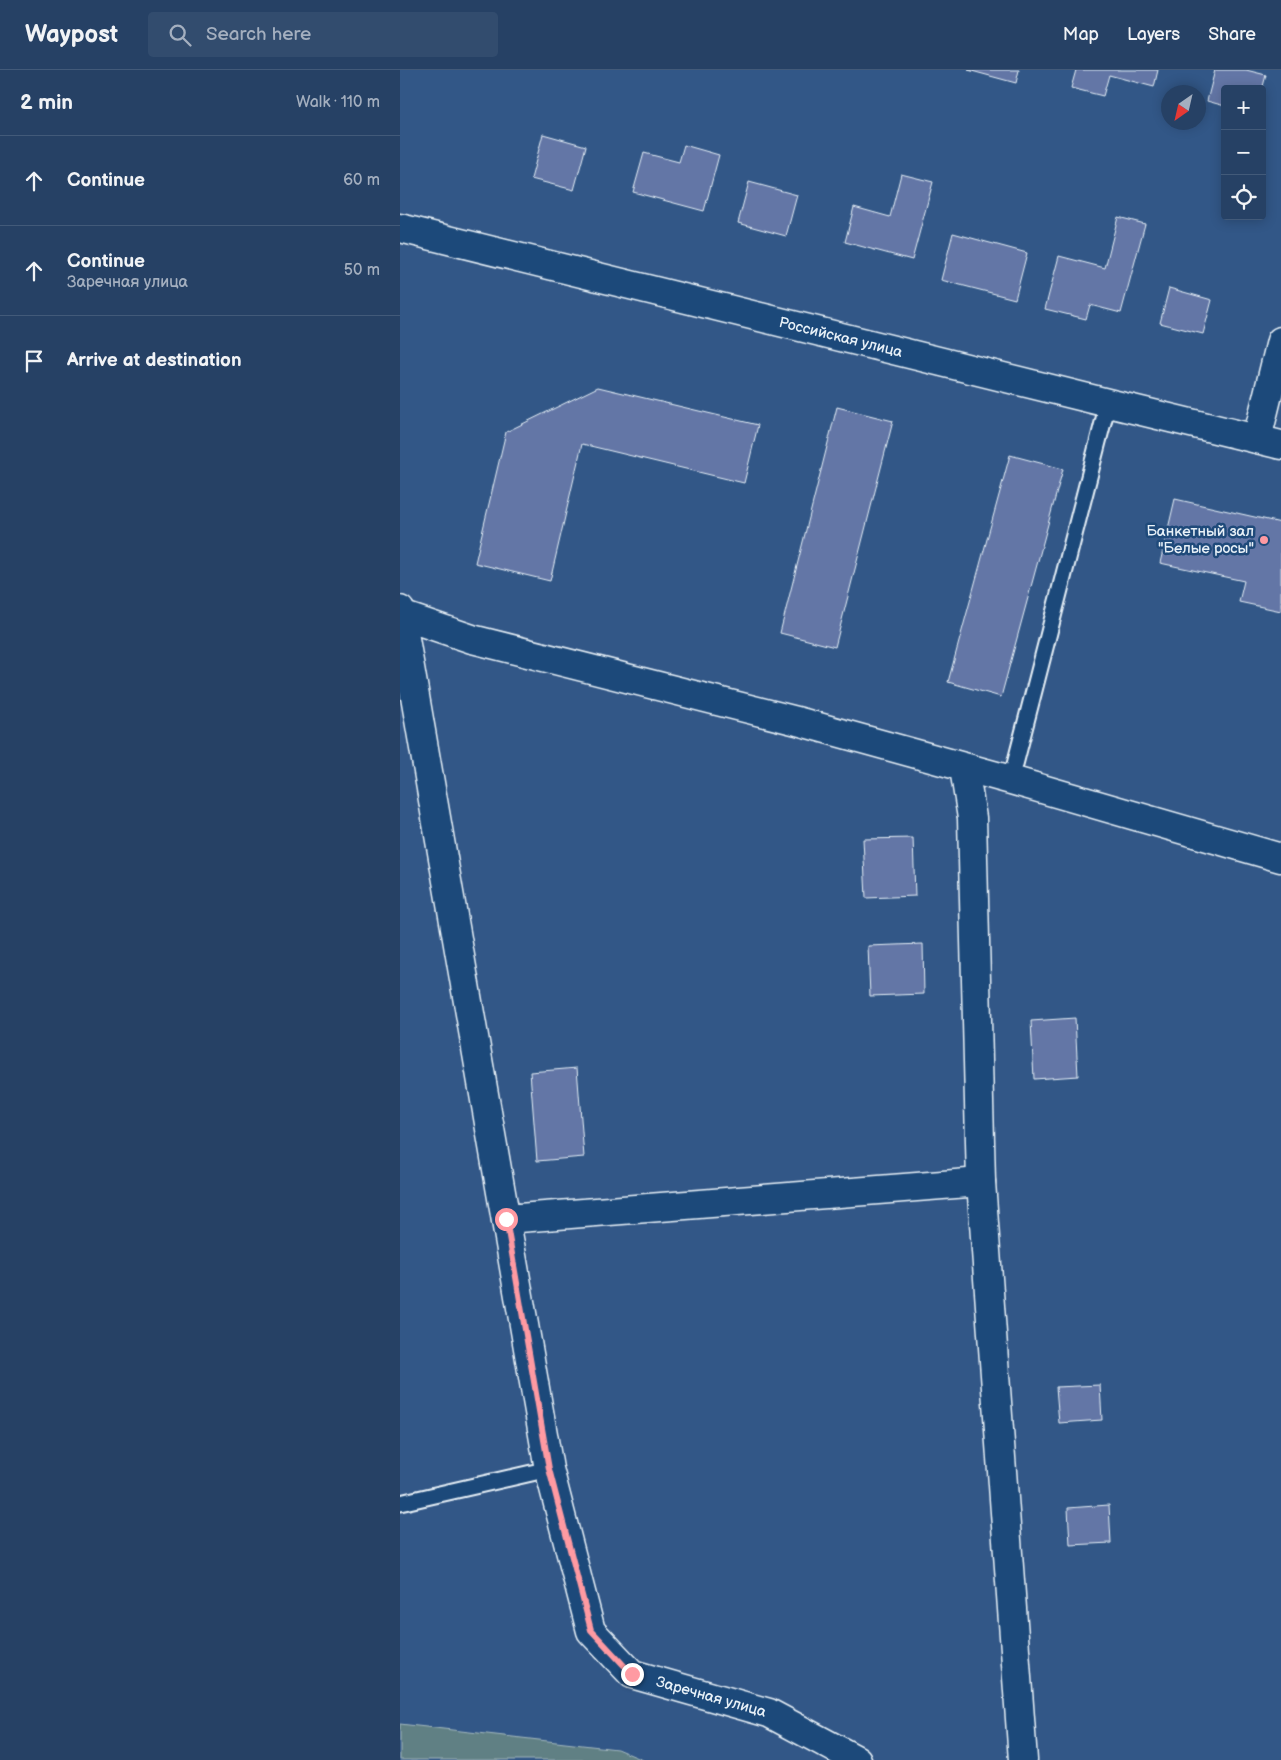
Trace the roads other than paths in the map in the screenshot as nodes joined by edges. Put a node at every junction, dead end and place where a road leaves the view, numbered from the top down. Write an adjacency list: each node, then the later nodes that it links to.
1 (400, 228): 3 (street, Российская улица)
2 (1281, 341): 4 (street)
3 (1108, 403): 4 (street, Российская улица); 7 (lane)
4 (1269, 442)
5 (400, 613): 6 (street); 10 (street, Заречная улица)
6 (964, 768): 7 (street); 9 (street)
7 (1011, 780): 8 (street)
8 (1281, 858)
9 (982, 1182): 10 (street); 14 (street)
10 (506, 1219): 11 (street, Заречная улица)
11 (549, 1469): 12 (lane); 13 (street, Заречная улица)
12 (400, 1503)
13 (857, 1760)
14 (1023, 1760)

